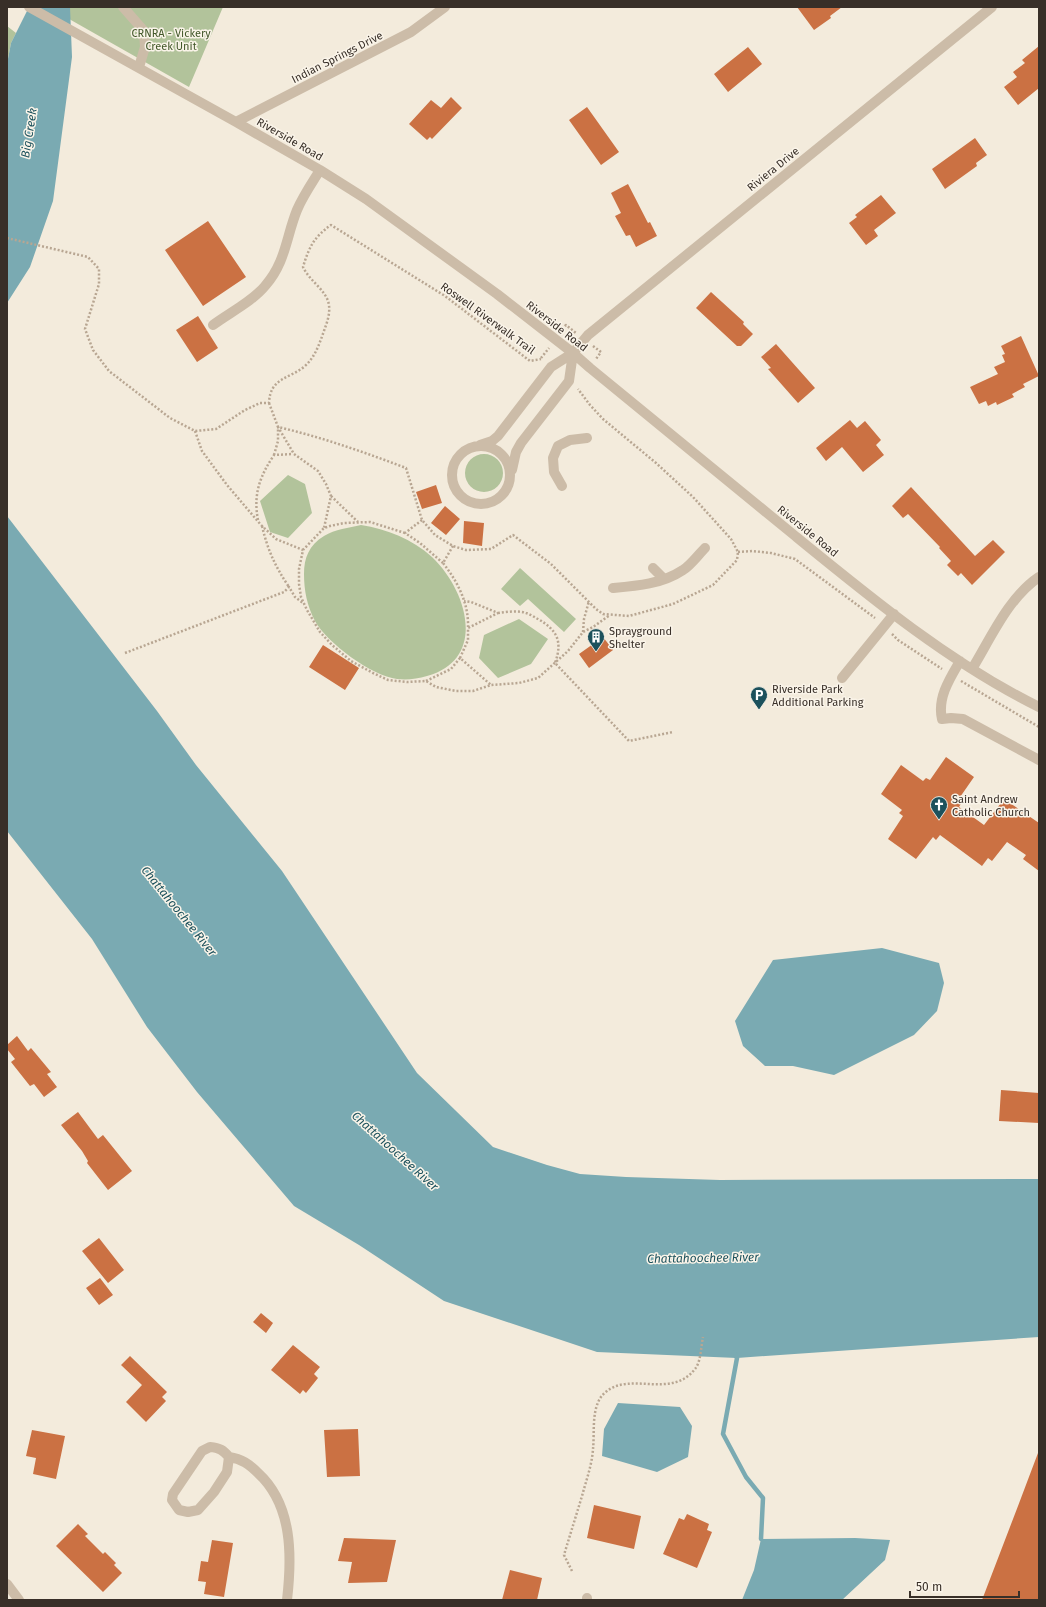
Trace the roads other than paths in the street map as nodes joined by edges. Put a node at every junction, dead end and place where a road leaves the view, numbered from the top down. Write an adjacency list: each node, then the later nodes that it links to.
1 (29, 7): 5 (street, Riverside Road)
2 (123, 7): 5 (street)
3 (445, 7): 6 (street, Indian Springs Drive)
4 (992, 7): 9 (street, Riviera Drive)
5 (139, 67): 6 (street, Riverside Road)
6 (236, 122): 7 (street, Riverside Road)
7 (320, 170): 8 (street); 9 (street, Riverside Road)
8 (213, 325)
9 (573, 352): 11 (street, Riviera Drive); 12 (street); 19 (street, Riverside Road)
10 (587, 438): 13 (street)
11 (480, 445): 12 (street); 12 (street)
12 (511, 473)
13 (562, 486)
14 (705, 548): 17 (street)
15 (653, 568): 17 (street)
16 (1039, 577): 21 (street)
17 (664, 579): 18 (street)
18 (614, 588)
19 (894, 614): 20 (street, Riverside Road); 22 (street)
20 (960, 661): 21 (street, Riverside Road); 24 (street)
21 (972, 669): 23 (street, Riverside Road)
22 (842, 678)
23 (1039, 707)
24 (1039, 760)
25 (229, 1457): 25 (street); 28 (street)
26 (7, 1584): 27 (street)
27 (18, 1600)
28 (287, 1600)

